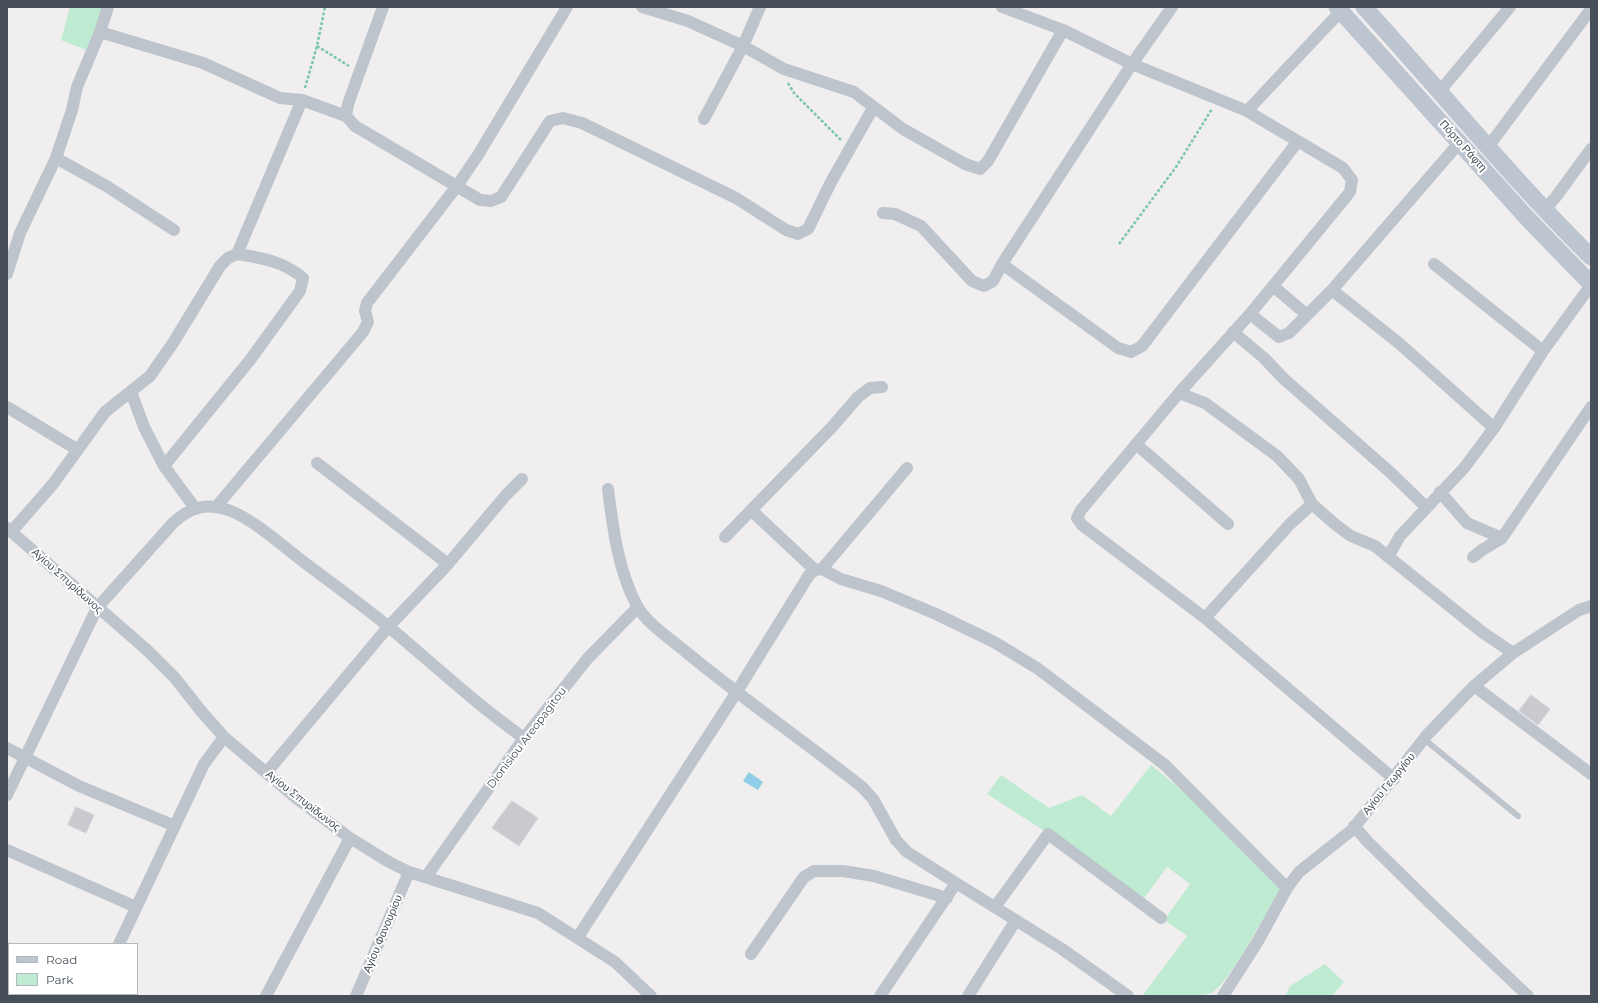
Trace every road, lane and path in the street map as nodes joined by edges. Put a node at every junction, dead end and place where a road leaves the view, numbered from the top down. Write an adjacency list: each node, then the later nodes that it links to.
1 (108, 7): 14 (street)
2 (325, 7): 15 (path)
3 (383, 7): 19 (street)
4 (567, 7): 33 (street)
5 (642, 7): 16 (street)
6 (760, 7): 16 (street)
7 (1002, 7): 13 (street)
8 (1172, 7): 17 (street)
9 (1364, 7): 20 (main road, Πόρτο Ράφτη)
10 (1510, 7): 20 (street)
11 (1337, 8): 24 (street); 28 (main road, Πόρτο Ράφτη)
12 (1591, 9): 29 (street)
13 (1063, 30): 17 (street); 23 (street)
14 (100, 32): 21 (street); 32 (street)
15 (317, 46): 19 (path); 21 (path)
16 (743, 46): 18 (street); 26 (street)
17 (1132, 64): 22 (street); 40 (street)
18 (784, 68): 23 (street); 31 (path)
19 (360, 72): 25 (street)
20 (1440, 91): 29 (main road, Πόρτο Ράφτη)
21 (302, 100): 25 (street); 38 (street)
22 (1218, 100): 24 (street); 37 (path)
23 (873, 108): 31 (street)
24 (1247, 111): 27 (street)
25 (346, 116): 33 (street)
26 (704, 119)
27 (1298, 141): 40 (street); 44 (street)
28 (1460, 142): 43 (main road, Πόρτο Ράφτη); 45 (street)
29 (1488, 147): 34 (main road, Πόρτο Ράφτη)
30 (1591, 149): 34 (street)
31 (850, 150): 33 (street)
32 (56, 158): 36 (street); 42 (street)
33 (457, 186): 67 (street)
34 (1545, 209): 39 (main road, Πόρτο Ράφτη)
35 (883, 213): 40 (street)
36 (174, 230)
37 (1119, 244)
38 (237, 254): 51 (street); 59 (street)
39 (1591, 257)
40 (1002, 264)
41 (1434, 264): 49 (street)
42 (7, 274)
43 (1591, 285): 49 (street)
44 (1273, 286): 46 (street); 47 (street)
45 (1332, 290): 47 (street); 55 (street)
46 (1250, 314): 47 (street); 48 (street)
47 (1307, 314)
48 (1233, 332): 52 (street); 65 (street)
49 (1543, 351): 55 (street)
50 (882, 387): 68 (street)
51 (131, 392): 57 (street); 59 (street)
52 (1179, 393): 56 (street); 64 (street)
53 (7, 407): 57 (street)
54 (1591, 407): 72 (street)
55 (1494, 428): 63 (street)
56 (1136, 444): 69 (street); 80 (street)
57 (78, 450): 70 (street)
58 (317, 463): 75 (street)
59 (164, 466): 66 (street)
60 (907, 468): 76 (street)
61 (522, 479): 75 (street)
62 (608, 489): 78 (street)
63 (1440, 492): 65 (street); 72 (street)
64 (1312, 504): 73 (street); 80 (street)
65 (1426, 507): 73 (street)
66 (195, 508): 67 (street); 79 (street)
67 (216, 508): 81 (street)
68 (751, 510): 71 (street); 76 (street)
69 (1228, 524)
70 (9, 530): 79 (street, Αγίου Σπυρίδωνος)
71 (725, 537)
72 (1502, 538): 74 (street)
73 (1388, 557): 82 (street)
74 (1473, 557)
75 (448, 564): 81 (street)
76 (818, 570): 84 (street); 102 (street)
77 (1591, 606): 82 (street, Αγίου Γεωργίου)
78 (638, 607): 84 (street); 86 (street, Dionisiou Areopagitou)
79 (97, 608): 85 (street, Αγίου Σπυρίδωνος); 89 (street)
80 (1205, 618): 92 (street)
81 (388, 627): 86 (street); 90 (street)
82 (1513, 653): 83 (street, Αγίου Γεωργίου)
83 (1474, 686): 87 (street, Αγίου Γεωργίου); 91 (street)
84 (736, 693): 101 (street); 108 (street)
85 (224, 737): 90 (street, Αγίου Σπυρίδωνος); 95 (street)
86 (524, 738): 100 (street, Dionisiou Areopagitou)
87 (1424, 739): 92 (street, Αγίου Γεωργίου); 94 (lane)
88 (7, 748): 89 (street)
89 (24, 757): 93 (street); 95 (street)
90 (268, 772): 97 (street, Αγίου Σπυρίδωνος)
91 (1591, 774)
92 (1394, 779): 96 (street, Αγίου Γεωργίου)
93 (7, 795)
94 (1518, 816)
95 (175, 826): 104 (street)
96 (1354, 826): 102 (street, Αγίου Γεωργίου); 118 (street)
97 (350, 838): 99 (street, Αγίου Σπυρίδωνος); 112 (street)
98 (7, 850): 104 (street)
99 (409, 872): 100 (street, Αγίου Σπυρίδωνος); 113 (street, Αγίου Φανουρίου)
100 (426, 877): 108 (street, Αγίου Σπυρίδωνος)
101 (956, 883): 103 (street); 105 (street)
102 (1287, 888): 117 (street, Αγίου Γεωργίου)
103 (947, 898): 110 (street); 114 (street)
104 (136, 907): 109 (street)
105 (996, 907): 106 (street); 107 (street)
106 (1162, 918)
107 (1016, 920): 115 (street); 116 (street)
108 (578, 937): 111 (street, Αγίου Σπυρίδωνος)
109 (119, 943)
110 (751, 954)
111 (645, 994)
112 (266, 996)
113 (356, 996)
114 (880, 996)
115 (968, 996)
116 (1128, 996)
117 (1223, 996)
118 (1528, 996)

